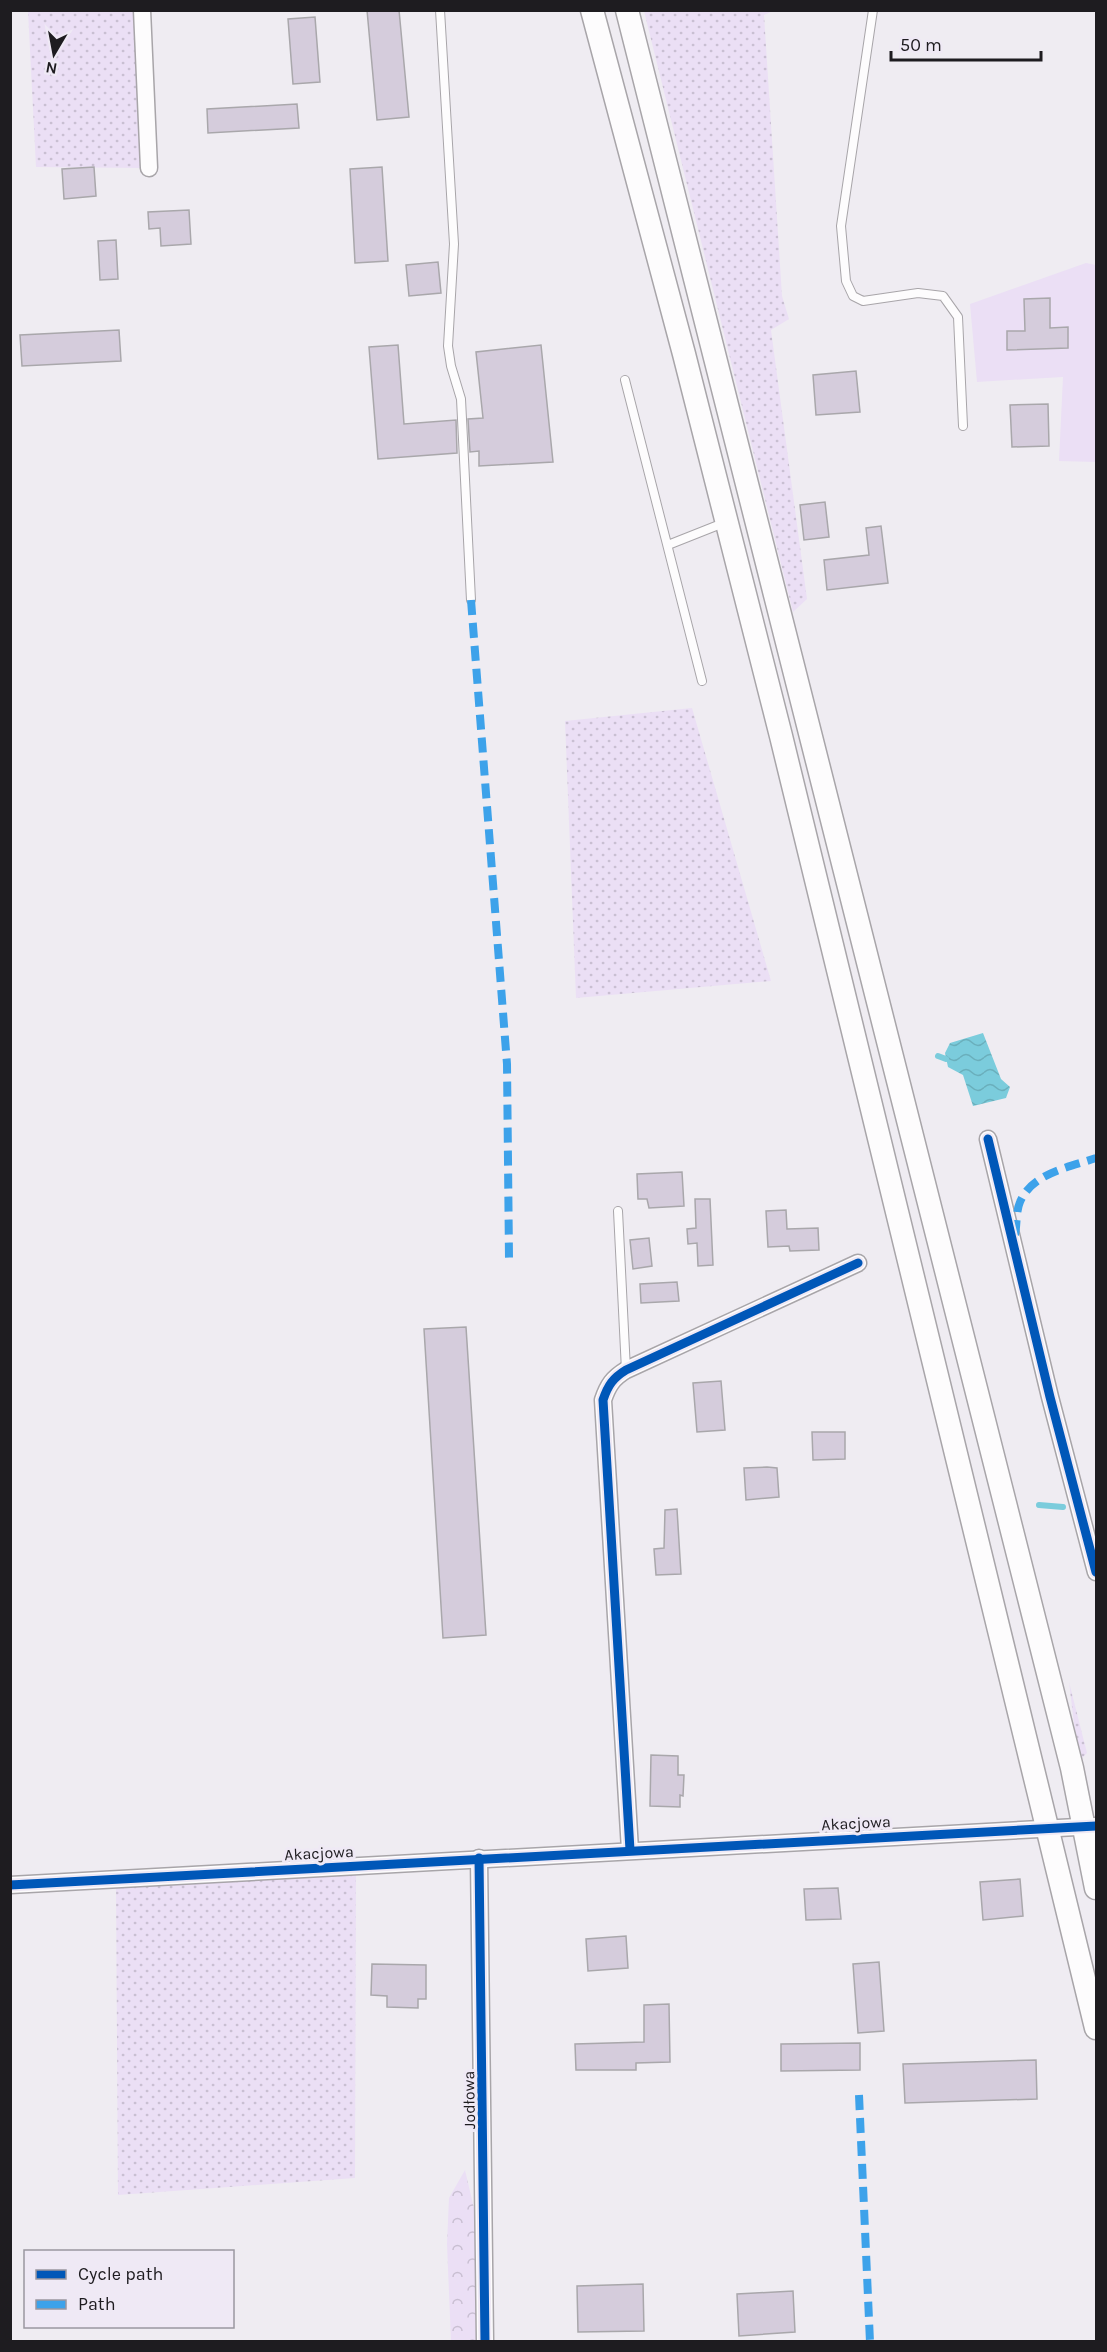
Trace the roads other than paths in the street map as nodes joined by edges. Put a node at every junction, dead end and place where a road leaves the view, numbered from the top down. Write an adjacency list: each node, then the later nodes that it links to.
1 (142, 10): 6 (street)
2 (440, 10): 11 (lane)
3 (592, 10): 9 (main road)
4 (627, 10): 18 (main road)
5 (873, 10): 8 (lane)
6 (149, 168)
7 (625, 380): 10 (lane)
8 (963, 426)
9 (726, 521): 10 (lane); 19 (main road)
10 (668, 545): 12 (lane)
11 (471, 600)
12 (702, 681)
13 (988, 1139): 17 (street)
14 (618, 1211): 16 (lane)
15 (858, 1263): 16 (street)
16 (626, 1370): 20 (street)
17 (1096, 1572)
18 (1090, 1826): 19 (street, Akacjowa); 23 (main road)
19 (1048, 1829): 20 (street, Akacjowa); 24 (main road)
20 (630, 1850): 21 (street, Akacjowa)
21 (479, 1858): 22 (street, Akacjowa); 25 (street, Jodłowa)
22 (10, 1885)
23 (1096, 1888)
24 (1096, 2028)
25 (485, 2342)

